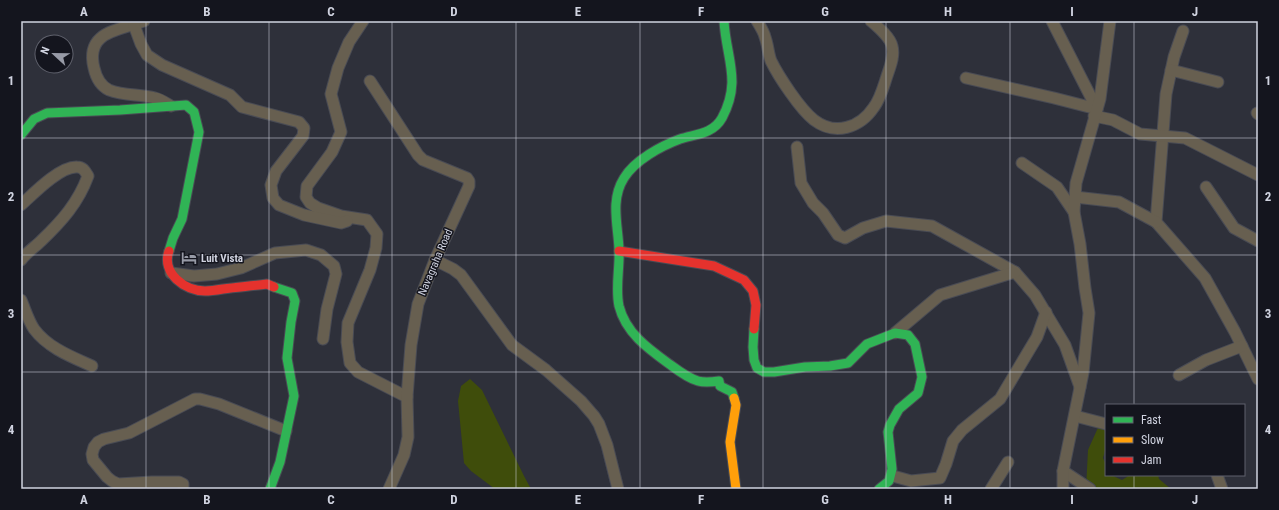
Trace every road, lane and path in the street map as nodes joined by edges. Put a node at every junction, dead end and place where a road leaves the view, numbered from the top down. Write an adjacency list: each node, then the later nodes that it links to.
1 (363, 21): 24 (street)
2 (724, 21): 27 (street)
3 (757, 21): 4 (street)
4 (871, 21)
5 (1052, 21): 14 (street)
6 (1110, 21): 14 (street)
7 (139, 23): 13 (street); 24 (street)
8 (1183, 31): 9 (street)
9 (1171, 70): 12 (street); 16 (street)
10 (966, 78): 14 (street)
11 (370, 81): 29 (street, Navagraha Road)
12 (1218, 82)
13 (171, 106): 15 (street); 31 (street)
14 (1095, 113): 16 (street); 21 (street)
15 (21, 135)
16 (1163, 137): 19 (street); 25 (street)
17 (796, 147): 30 (street)
18 (1022, 163): 23 (street)
19 (1258, 175)
20 (1206, 187): 26 (street)
21 (1075, 197): 23 (street); 25 (street)
22 (21, 205): 28 (street)
23 (1074, 212): 40 (street)
24 (356, 219): 41 (street)
25 (1156, 222): 36 (street)
26 (1258, 241)
27 (619, 251): 34 (street); 53 (street)
28 (21, 260)
29 (435, 260): 41 (street, Navagraha Road); 52 (street)
30 (1015, 272): 33 (street); 34 (street)
31 (170, 273): 35 (street); 44 (street)
32 (21, 300): 37 (street)
33 (1046, 312): 40 (street); 47 (street)
34 (895, 333): 47 (street)
35 (323, 339)
36 (1242, 346): 38 (street); 39 (street)
37 (92, 366)
38 (1179, 375)
39 (1258, 379)
40 (1080, 387): 42 (street)
41 (407, 397): 51 (street, Navagraha Road)
42 (1075, 416): 43 (street); 46 (street)
43 (1105, 424)
44 (286, 431): 49 (street); 50 (street)
45 (1008, 462): 55 (street)
46 (1063, 471): 56 (street); 57 (street)
47 (892, 476): 54 (street)
48 (1217, 476): 58 (street)
49 (183, 489)
50 (270, 489)
51 (389, 489)
52 (618, 489)
53 (736, 489)
54 (879, 489)
55 (992, 489)
56 (1063, 489)
57 (1090, 489)
58 (1222, 489)

